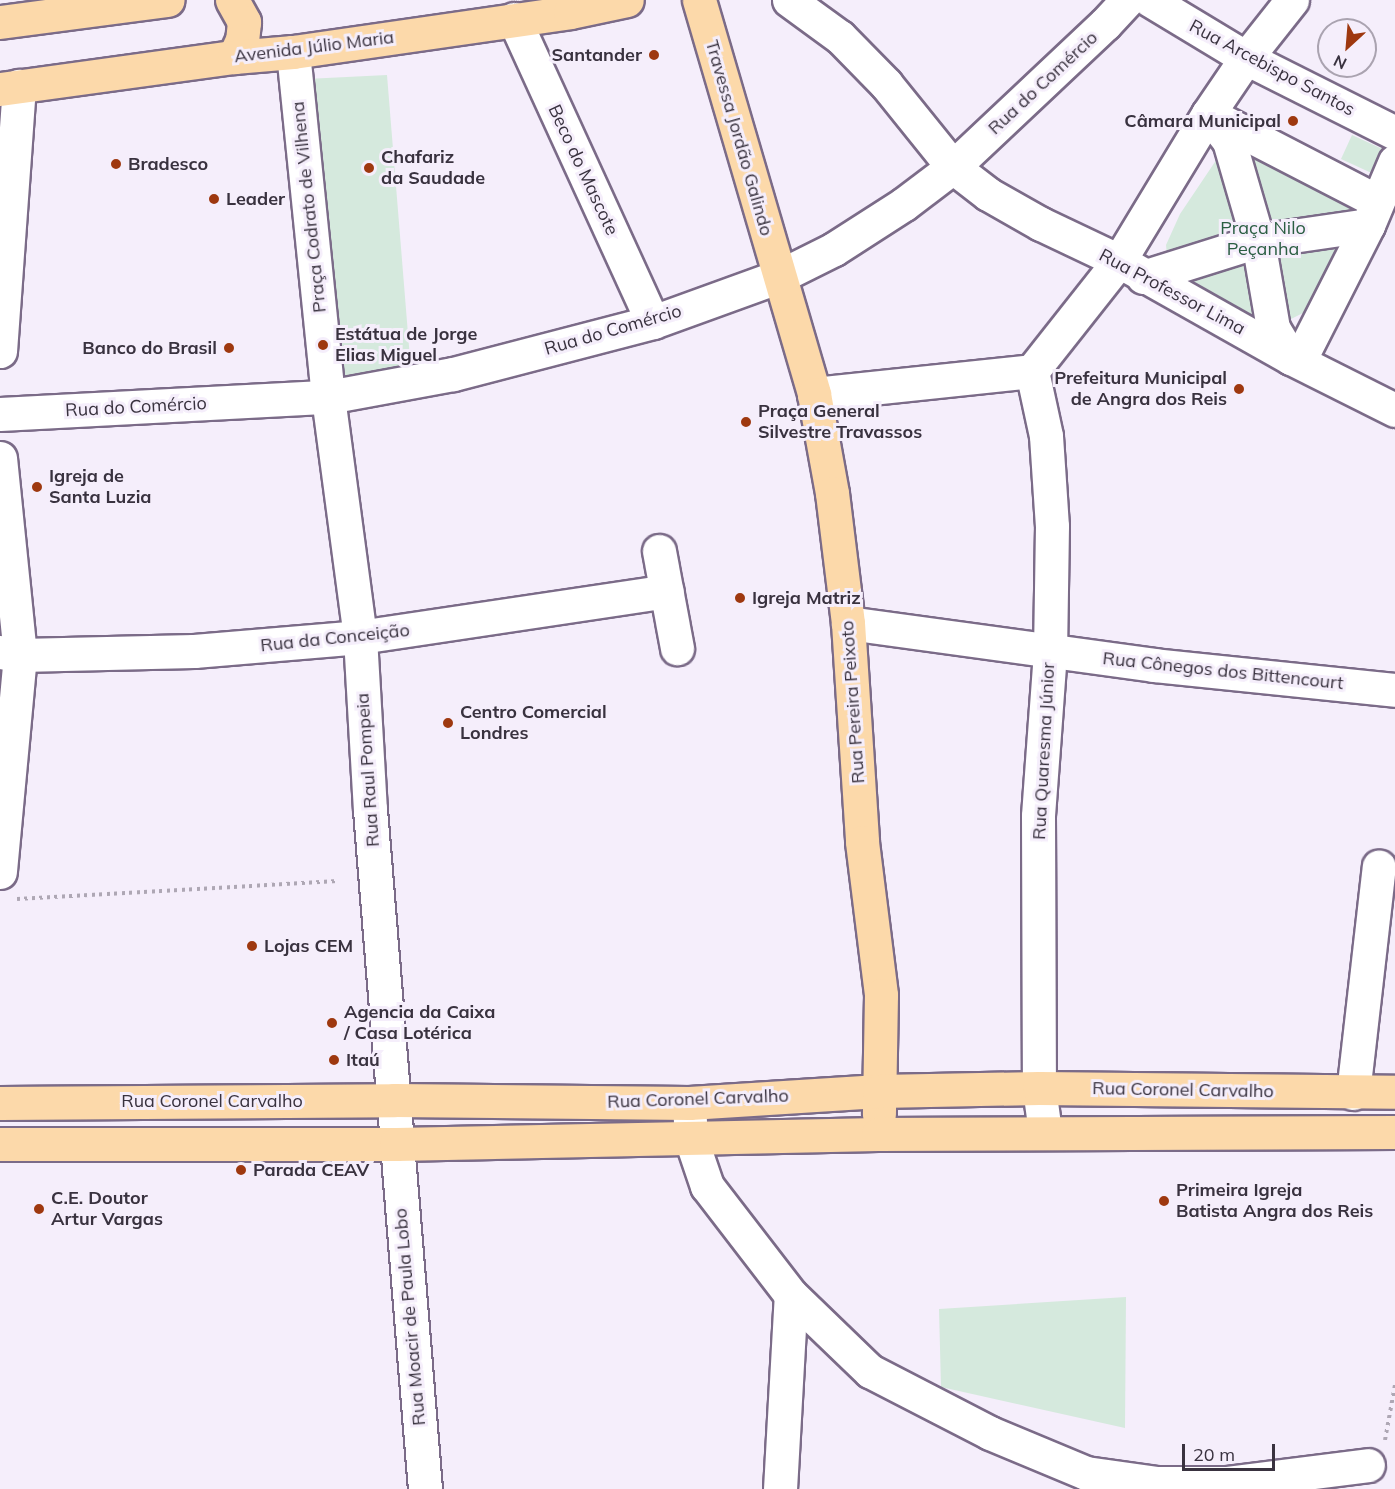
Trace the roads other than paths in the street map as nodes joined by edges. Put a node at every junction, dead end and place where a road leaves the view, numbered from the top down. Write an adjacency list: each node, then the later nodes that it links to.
1 (168, 0): 11 (main road)
2 (232, 0): 13 (main road)
3 (627, 0): 9 (main road, Avenida Júlio Maria)
4 (699, 0): 23 (main road, Travessa Jordão Galindo)
5 (789, 0): 19 (street, Rua Professor Lima)
6 (1127, 0): 19 (street, Rua do Comércio)
7 (1150, 0): 14 (street, Rua Arcebispo Santos)
8 (1292, 0): 14 (street)
9 (573, 6): 10 (main road, Avenida Júlio Maria)
10 (514, 19): 12 (main road, Avenida Júlio Maria); 24 (street, Beco do Mascote)
11 (0, 22)
12 (293, 52): 13 (main road, Avenida Júlio Maria); 29 (street, Praça Codrato de Vilhena)
13 (234, 57): 15 (main road, Avenida Júlio Maria)
14 (1246, 58): 16 (street); 17 (street, Rua Arcebispo Santos)
15 (10, 88): 25 (street)
16 (1208, 114): 20 (street); 21 (street); 22 (street)
17 (1395, 133)
18 (1395, 161): 20 (street)
19 (953, 167): 22 (street, Rua Professor Lima); 23 (street, Rua do Comércio)
20 (1372, 213): 21 (street); 26 (street)
21 (1258, 241): 22 (street); 26 (street)
22 (1131, 269): 26 (street, Rua Professor Lima); 27 (street)
23 (780, 276): 24 (street, Rua do Comércio); 28 (main road, Rua Pereira Peixoto)
24 (653, 322): 29 (street, Rua do Comércio)
25 (0, 351)
26 (1295, 360): 30 (street, Rua Professor Lima)
27 (1032, 371): 28 (street); 38 (street, Rua Quaresma Júnior)
28 (813, 394): 35 (main road, Rua Pereira Peixoto)
29 (328, 398): 31 (street, Rua do Comércio); 36 (street, Rua Raul Pompeia)
30 (1395, 411)
31 (0, 414)
32 (0, 458): 39 (street)
33 (659, 551): 34 (street)
34 (667, 591): 36 (street, Rua da Conceição); 37 (street)
35 (848, 623): 38 (street, Rua Cônegos dos Bittencourt); 45 (main road, Rua Pereira Peixoto)
36 (360, 638): 39 (street, Rua da Conceição); 48 (street, Rua Raul Pompeia)
37 (677, 648)
38 (1050, 652): 40 (street, Rua Cônegos dos Bittencourt); 44 (street, Rua Quaresma Júnior)
39 (10, 654): 41 (street)
40 (1395, 690)
41 (1, 832): 43 (street)
42 (1379, 866): 47 (street)
43 (6, 885)
44 (1039, 1088): 45 (main road, Rua Coronel Carvalho); 47 (main road, Rua Coronel Carvalho); 51 (street, Rua Quaresma Júnior)
45 (879, 1091): 49 (main road, Rua Coronel Carvalho); 53 (main road, Rua Pereira Peixoto)
46 (1395, 1092): 47 (main road, Rua Coronel Carvalho)
47 (1353, 1094)
48 (393, 1100): 49 (main road, Rua Coronel Carvalho); 50 (main road, Rua Coronel Carvalho); 56 (street, Rua Raul Pompeia)
49 (689, 1102): 54 (street)
50 (0, 1103)
51 (1045, 1132): 52 (main road); 53 (main road)
52 (1395, 1132)
53 (878, 1134): 54 (main road)
54 (691, 1139): 56 (main road); 57 (street)
55 (0, 1144): 56 (main road)
56 (396, 1144): 59 (street, Rua Moacir de Paula Lobo)
57 (791, 1295): 58 (street); 60 (street)
58 (1368, 1465)
59 (425, 1489)
60 (780, 1489)

